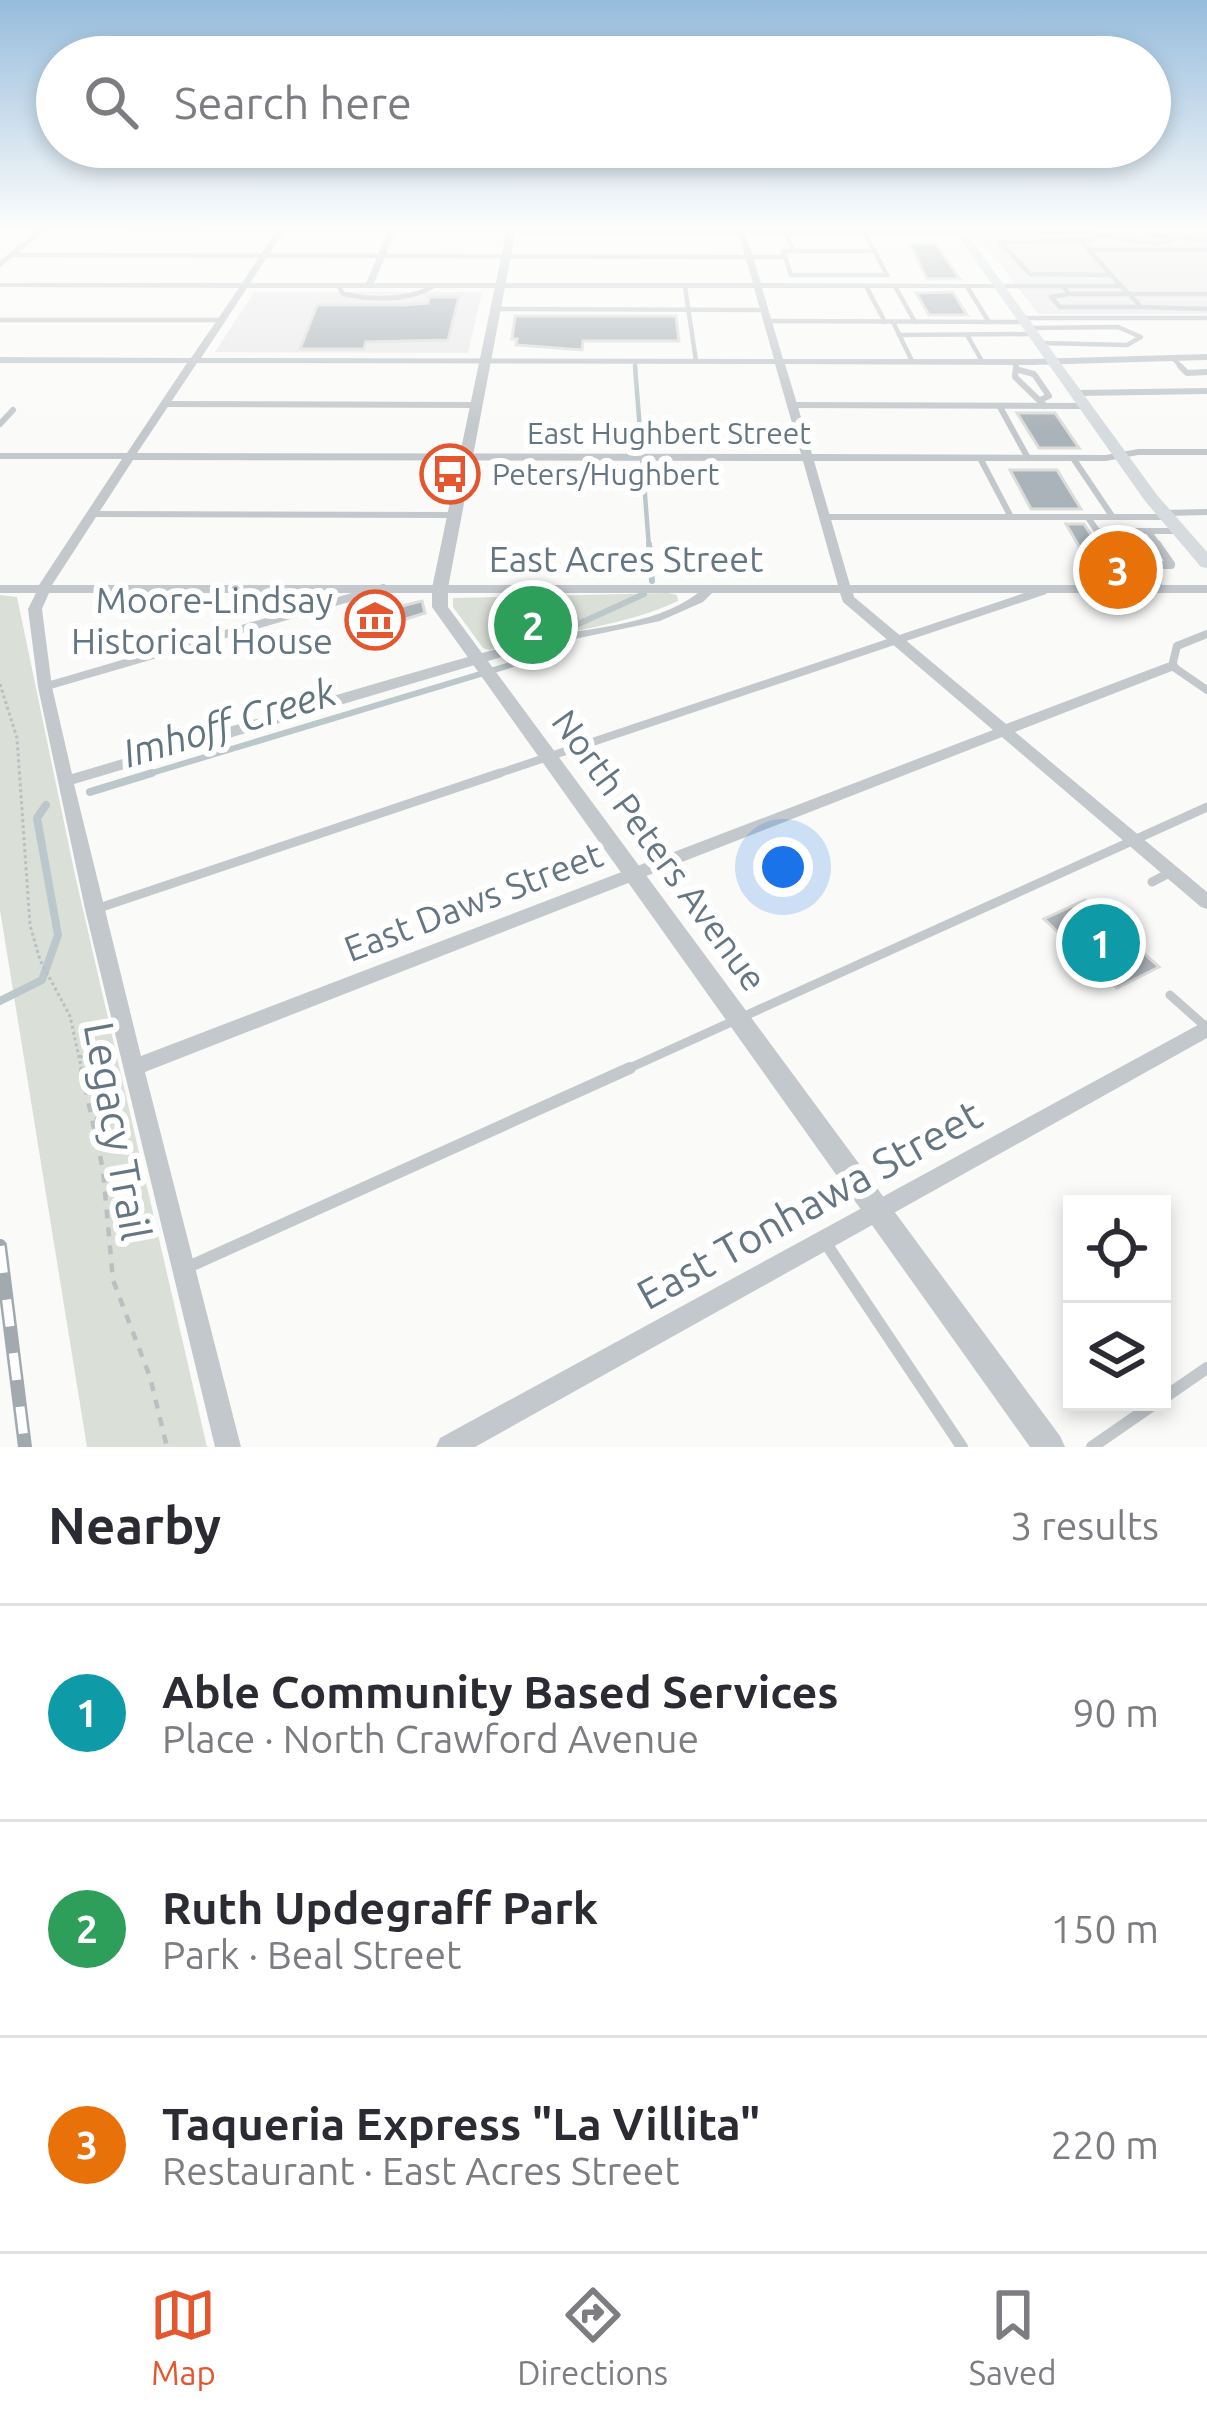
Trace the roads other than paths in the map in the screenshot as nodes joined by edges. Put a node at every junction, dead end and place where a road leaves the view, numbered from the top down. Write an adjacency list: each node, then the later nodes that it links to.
1 (237, 297): 18 (street)
2 (496, 297): 12 (street)
3 (687, 297): 14 (lane)
4 (760, 297): 15 (street)
5 (872, 297): 19 (lane)
6 (901, 297): 21 (lane)
7 (973, 297): 22 (lane)
8 (1008, 297): 23 (main road)
9 (1055, 297): 11 (lane)
10 (1131, 297): 11 (lane)
11 (1141, 307): 13 (lane)
12 (494, 309): 14 (lane); 31 (street)
13 (1207, 309)
14 (689, 310): 15 (lane); 32 (lane)
15 (766, 316): 19 (lane); 33 (street)
16 (1207, 318): 23 (lane)
17 (0, 320): 18 (lane)
18 (221, 320): 29 (street)
19 (885, 322): 20 (lane)
20 (893, 322): 21 (lane); 24 (lane)
21 (915, 322): 22 (lane)
22 (989, 322): 23 (lane)
23 (1032, 329): 23 (lane); 25 (lane); 30 (main road)
24 (899, 335): 25 (lane); 34 (lane)
25 (967, 335): 35 (lane)
26 (1172, 357): 27 (street); 30 (street); 38 (lane)
27 (1207, 357)
28 (0, 360): 29 (street)
29 (194, 360): 31 (street); 42 (street)
30 (1054, 360): 36 (street); 40 (main road)
31 (484, 361): 32 (street); 43 (street)
32 (696, 361): 33 (street)
33 (779, 362): 34 (street); 44 (street)
34 (911, 362): 35 (street)
35 (982, 362): 36 (street)
36 (1016, 366): 41 (lane); 41 (lane)
37 (1207, 372): 38 (lane)
38 (1187, 373): 39 (lane)
39 (1207, 392): 40 (lane)
40 (1083, 399): 41 (lane); 50 (main road)
41 (1043, 403): 45 (lane)
42 (165, 404): 43 (lane); 51 (street)
43 (476, 405): 52 (street)
44 (792, 405): 45 (lane); 53 (street)
45 (999, 406): 55 (lane)
46 (13, 410): 47 (lane)
47 (0, 424)
48 (1207, 452): 50 (street, East Hughbert Street)
49 (0, 455): 51 (street, East Hughbert Street)
50 (1122, 455): 56 (street, East Hughbert Street); 64 (main road)
51 (130, 456): 52 (street, East Hughbert Street); 58 (street)
52 (466, 456): 53 (street, East Hughbert Street); 59 (street)
53 (806, 458): 54 (street, East Hughbert Street); 60 (street)
54 (980, 458): 55 (street, East Hughbert Street); 61 (lane)
55 (1028, 458): 56 (street, East Hughbert Street)
56 (1073, 458): 63 (lane)
57 (1207, 512): 64 (lane)
58 (90, 514): 59 (lane); 71 (street)
59 (454, 515): 73 (street)
60 (823, 517): 61 (lane); 75 (street)
61 (1011, 517): 62 (lane)
62 (1088, 518): 63 (lane); 65 (lane)
63 (1113, 518): 64 (lane)
64 (1168, 520): 67 (lane); 70 (main road)
65 (1096, 530): 66 (lane); 69 (lane)
66 (1121, 530): 67 (lane); 68 (lane)
67 (1148, 530): 69 (lane)
68 (1129, 541)
69 (1144, 563): 78 (lane)
70 (1207, 563)
71 (44, 586): 72 (street, East Acres Street); 76 (street, East Acres Street); 84 (street)
72 (382, 587): 73 (street, East Acres Street); 84 (lane)
73 (440, 587): 74 (street, East Acres Street); 83 (street, North Peters Avenue)
74 (710, 588): 75 (street, East Acres Street); 83 (street)
75 (843, 588): 77 (street, East Acres Street); 81 (street)
76 (0, 589)
77 (1048, 589): 78 (street, East Acres Street); 81 (lane)
78 (1160, 589): 79 (street, East Acres Street)
79 (1207, 589)
80 (1207, 634): 82 (lane)
81 (894, 641): 86 (street); 87 (lane)
82 (1172, 666): 85 (lane); 86 (street, East Daws Street)
83 (484, 670): 87 (street, North Peters Avenue); 88 (street)
84 (45, 687): 88 (street)
85 (1207, 690)
86 (1004, 732): 90 (street); 92 (street, East Daws Street)
87 (548, 757): 92 (street, North Peters Avenue); 95 (lane)
88 (67, 781): 95 (street)
89 (1207, 807): 90 (lane)
90 (1133, 841): 91 (street); 97 (lane)
91 (1171, 872): 93 (lane); 94 (street)
92 (633, 875): 97 (street, North Peters Avenue); 99 (street, East Daws Street)
93 (1152, 882)
94 (1202, 892)
95 (94, 909): 99 (street)
96 (1170, 995): 98 (lane)
97 (738, 1019): 100 (street, North Peters Avenue); 102 (lane)
98 (1207, 1028): 100 (street, East Tonhawa Street)
99 (134, 1067): 102 (street)
100 (878, 1211): 101 (street, East Tonhawa Street); 109 (street, North Peters Avenue)
101 (824, 1241): 107 (street, East Tonhawa Street); 108 (lane)
102 (185, 1268): 106 (street)
103 (1207, 1367): 104 (lane)
104 (1171, 1392)
105 (1144, 1411): 110 (lane)
106 (228, 1447)
107 (448, 1447)
108 (962, 1447)
109 (1049, 1447)
110 (1092, 1447)

